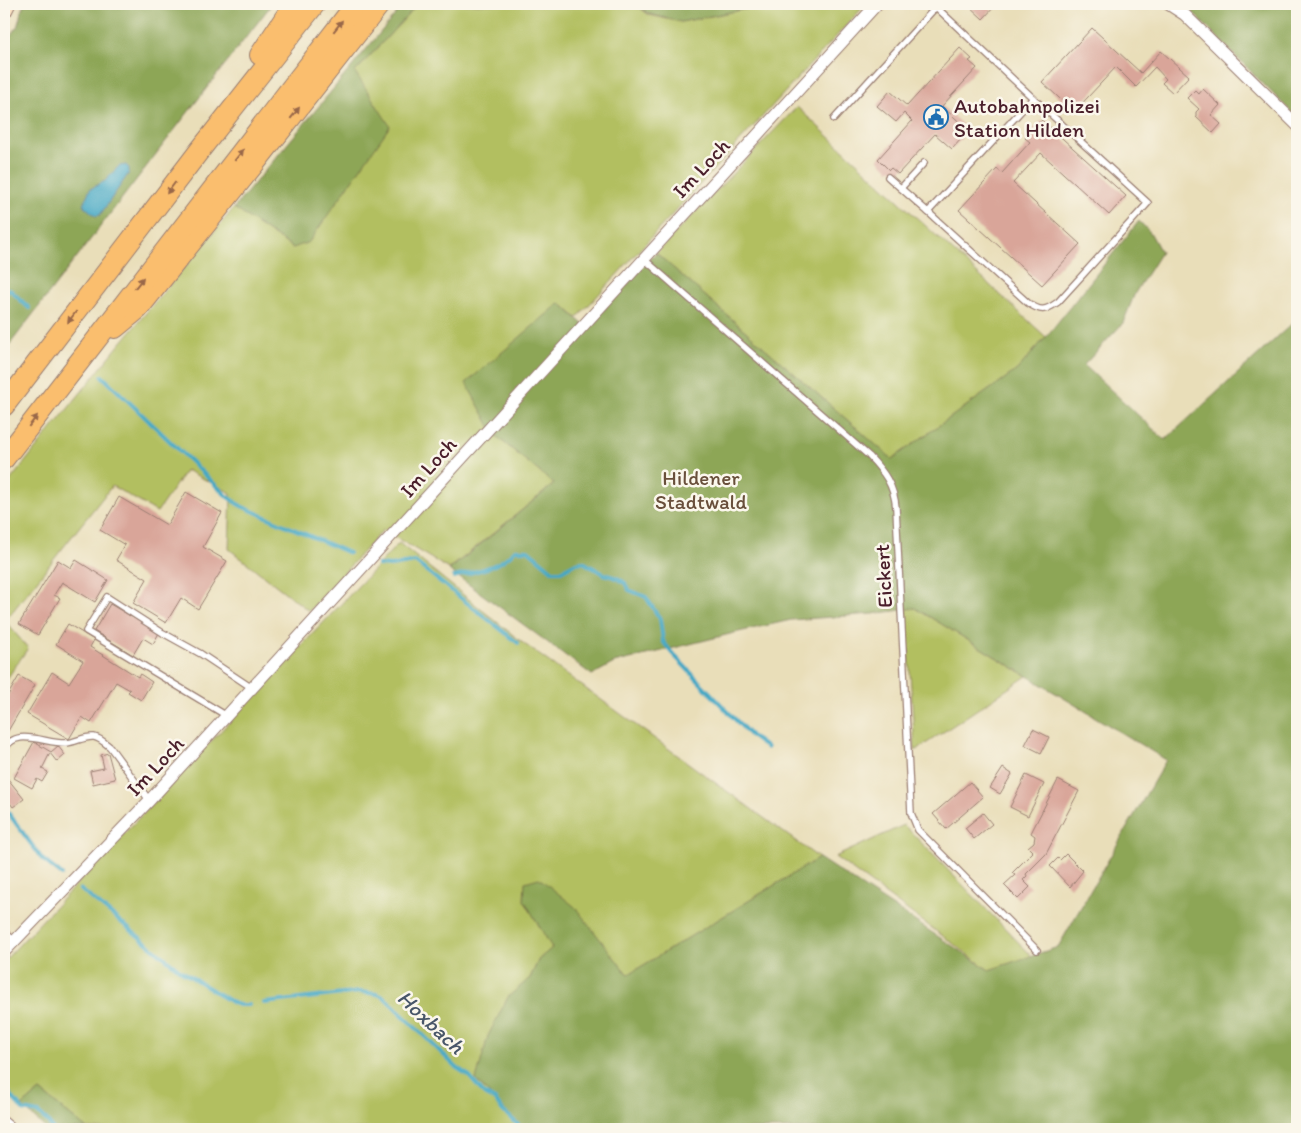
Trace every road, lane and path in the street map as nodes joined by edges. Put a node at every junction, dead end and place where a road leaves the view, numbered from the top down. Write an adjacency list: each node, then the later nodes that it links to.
1 (7, 4): 10 (main road)
2 (294, 4): 15 (highway)
3 (315, 4): 15 (highway)
4 (356, 4): 21 (highway, one-way to 4)
5 (380, 4): 11 (highway)
6 (389, 4): 11 (highway)
7 (877, 4): 20 (street, Im Loch)
8 (1168, 4): 14 (street)
9 (935, 5): 12 (lane); 13 (lane)
10 (4, 10)
11 (330, 68): 21 (highway, one-way to 11)
12 (1033, 98): 19 (lane); 19 (lane)
13 (834, 119)
14 (1297, 125)
15 (200, 150): 22 (highway, one-way to 22)
16 (924, 162): 18 (lane)
17 (888, 177): 18 (lane)
18 (901, 188): 19 (lane)
19 (928, 212)
20 (644, 259): 24 (street, Im Loch); 30 (lane, Eickert)
21 (88, 350): 23 (highway, one-way to 21)
22 (4, 406)
23 (4, 459)
24 (252, 688): 25 (street, Im Loch); 25 (lane)
25 (227, 716): 27 (street, Im Loch)
26 (4, 752): 27 (lane)
27 (149, 800): 29 (street, Im Loch)
28 (4, 931): 29 (lane)
29 (14, 941): 31 (street, Im Loch)
30 (1037, 950)
31 (4, 952)
32 (4, 1120): 33 (lane)
33 (15, 1129)

